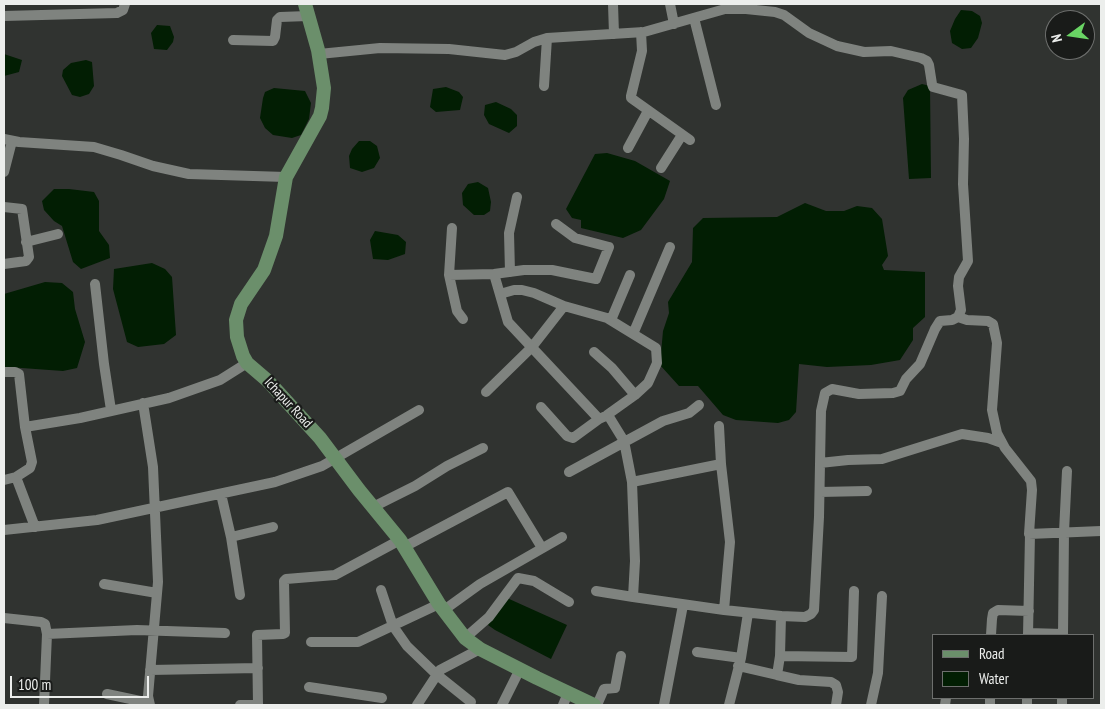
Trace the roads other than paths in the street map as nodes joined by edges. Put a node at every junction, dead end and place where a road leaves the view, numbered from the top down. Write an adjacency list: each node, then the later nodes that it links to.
1 (125, 4): 6 (street)
2 (613, 4): 10 (street)
3 (670, 4): 8 (street)
4 (732, 6): 7 (street); 37 (street)
5 (306, 10): 12 (street); 13 (street)
6 (4, 16)
7 (694, 18): 8 (street); 15 (street)
8 (674, 24): 9 (street)
9 (641, 32): 10 (street); 16 (street)
10 (614, 34): 11 (street)
11 (547, 38): 13 (street); 14 (street)
12 (233, 40)
13 (319, 54): 21 (street)
14 (544, 86)
15 (716, 104)
16 (648, 111): 18 (street); 19 (street)
17 (8, 140): 20 (street); 21 (street)
18 (628, 148)
19 (661, 168)
20 (4, 172)
21 (286, 177): 43 (street)
22 (517, 198): 30 (street)
23 (4, 207): 27 (street)
24 (556, 224): 30 (street)
25 (452, 228): 33 (street)
26 (58, 234): 27 (street)
27 (26, 242): 29 (street)
28 (670, 247): 40 (street)
29 (4, 264)
30 (510, 272): 31 (street)
31 (494, 274): 33 (street); 35 (street)
32 (630, 275): 39 (street)
33 (449, 276): 38 (street)
34 (95, 284): 50 (street)
35 (500, 294): 36 (street); 41 (street)
36 (564, 306): 39 (street); 41 (street)
37 (958, 317): 56 (street); 59 (street)
38 (463, 320)
39 (610, 320): 40 (street)
40 (633, 334): 46 (street)
41 (532, 347): 45 (street); 52 (street)
42 (594, 352): 46 (street)
43 (247, 364): 47 (street); 58 (street, Ichapur Road)
44 (4, 372): 54 (street)
45 (486, 392)
46 (635, 395): 52 (street)
47 (143, 403): 50 (street); 70 (street)
48 (699, 405): 55 (street)
49 (541, 407): 52 (street)
50 (111, 410): 54 (street)
51 (419, 410): 58 (street)
52 (603, 417): 55 (street)
53 (719, 426): 60 (street)
54 (25, 427): 63 (street)
55 (624, 441): 62 (street); 65 (street)
56 (1002, 443): 59 (street); 76 (street)
57 (483, 448): 69 (street)
58 (334, 458): 68 (street); 69 (street, Ichapur Road)
59 (820, 463): 67 (street)
60 (722, 464): 65 (street); 92 (street)
61 (1067, 471): 75 (street)
62 (569, 472)
63 (16, 476): 64 (street); 71 (street)
64 (4, 480)
65 (632, 482): 88 (street)
66 (867, 491): 67 (street)
67 (820, 492): 95 (street)
68 (221, 494): 70 (street); 77 (street)
69 (373, 507): 79 (street, Ichapur Road)
70 (155, 508): 71 (street); 84 (street)
71 (35, 527): 73 (street)
72 (273, 527): 77 (street)
73 (4, 530)
74 (1101, 531): 75 (street)
75 (1064, 532): 76 (street); 103 (street)
76 (1030, 534): 93 (street)
77 (231, 537): 86 (street)
78 (562, 538): 80 (street)
79 (402, 543): 80 (street); 91 (street, Ichapur Road); 111 (street)
80 (542, 548): 91 (street)
81 (104, 584): 84 (street)
82 (381, 590): 97 (street)
83 (596, 591): 88 (street)
84 (157, 592): 98 (street)
85 (854, 592): 109 (street)
86 (240, 595)
87 (882, 596): 131 (street)
88 (633, 597): 90 (street)
89 (569, 602): 104 (street)
90 (683, 605): 92 (street); 128 (street)
91 (442, 607): 97 (street); 104 (street, Ichapur Road)
92 (724, 610): 94 (street)
93 (1029, 610): 101 (street); 102 (street)
94 (748, 613): 95 (street); 110 (street)
95 (781, 616): 109 (street)
96 (4, 618): 100 (street)
97 (393, 626): 105 (street); 114 (street)
98 (154, 631): 99 (street); 100 (street); 113 (street)
99 (225, 633)
100 (47, 634): 122 (street)
101 (992, 634)
102 (1028, 634): 103 (street)
103 (1063, 634)
104 (465, 638): 106 (street, Ichapur Road)
105 (311, 642)
106 (480, 649): 112 (street, Ichapur Road); 114 (street)
107 (697, 652): 110 (street)
108 (621, 656): 127 (street)
109 (780, 656): 115 (street)
110 (739, 662): 115 (street); 129 (street)
111 (258, 668): 113 (street); 124 (street)
112 (520, 669): 119 (street, Ichapur Road); 126 (street)
113 (150, 670): 121 (street)
114 (436, 674): 120 (street); 125 (street)
115 (777, 674): 130 (street)
116 (309, 687): 118 (street)
117 (106, 694): 121 (street)
118 (382, 697)
119 (566, 699): 127 (street, Ichapur Road)
120 (471, 702)
121 (150, 703)
122 (44, 705)
123 (240, 705): 124 (street)
124 (258, 705)
125 (417, 705)
126 (502, 705)
127 (596, 705)
128 (664, 705)
129 (729, 705)
130 (836, 705)
131 (871, 705)

